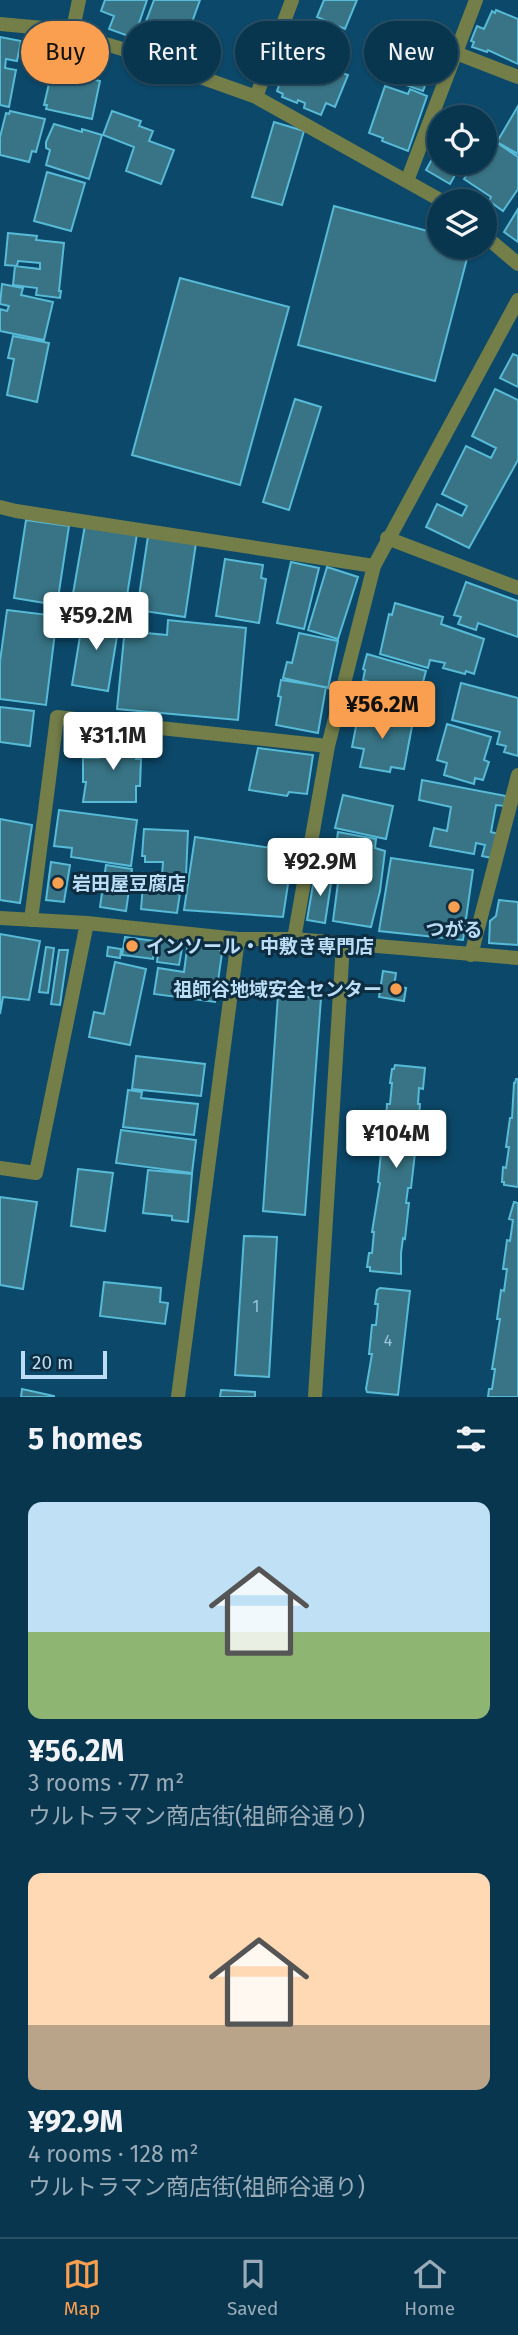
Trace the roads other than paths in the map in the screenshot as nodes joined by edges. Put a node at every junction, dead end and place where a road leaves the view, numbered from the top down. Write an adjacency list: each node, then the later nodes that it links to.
1 (79, 0): 4 (street)
2 (292, 0): 12 (street)
3 (477, 0): 8 (street)
4 (75, 21)
5 (0, 24): 6 (street)
6 (21, 26)
7 (109, 45): 12 (street)
8 (458, 48)
9 (458, 54): 10 (street)
10 (518, 77)
11 (444, 84): 13 (street)
12 (256, 97): 13 (street)
13 (407, 181): 14 (street)
14 (427, 192)
15 (497, 246): 16 (street)
16 (518, 264)
17 (518, 300): 19 (street)
18 (0, 507): 20 (street)
19 (387, 538): 20 (street); 21 (street)
20 (374, 565): 22 (street)
21 (518, 588)
22 (328, 746): 25 (street); 28 (street)
23 (518, 775): 30 (street)
24 (0, 918): 25 (street)
25 (31, 920): 26 (street)
26 (87, 923): 27 (street); 32 (street)
27 (238, 939): 28 (street); 33 (street)
28 (294, 939): 29 (street)
29 (343, 944): 30 (street); 34 (street)
30 (471, 955): 31 (street)
31 (518, 958)
32 (0, 1168)
33 (178, 1397)
34 (315, 1397)

